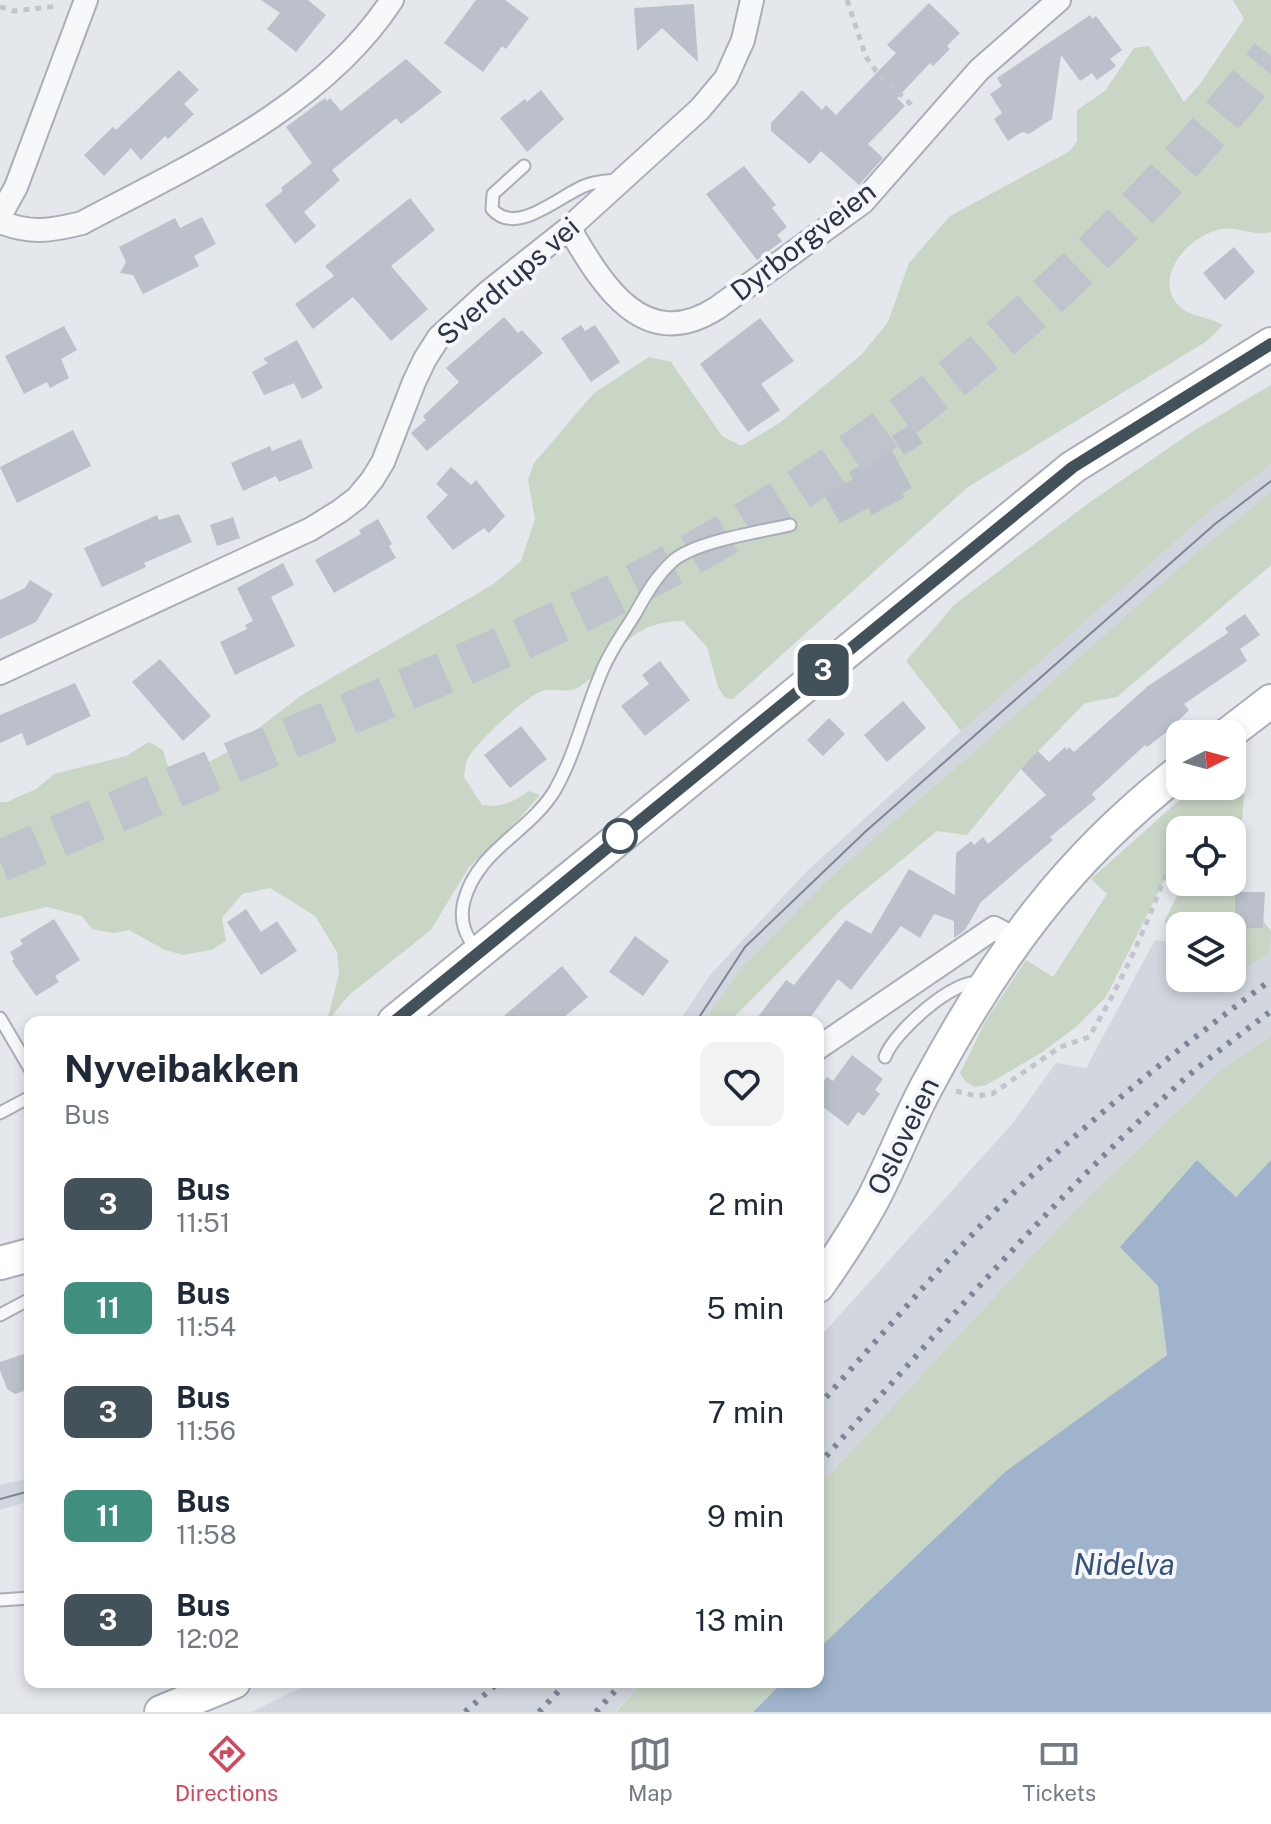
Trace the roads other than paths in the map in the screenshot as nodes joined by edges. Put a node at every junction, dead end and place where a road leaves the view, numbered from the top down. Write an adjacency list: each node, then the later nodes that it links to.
1 (392, 0): 7 (street)
2 (752, 0): 6 (street, Sverdrups vei)
3 (1059, 0): 8 (street, Dyrborgveien)
4 (85, 2): 7 (street)
5 (524, 166): 6 (lane)
6 (620, 179): 8 (street, Sverdrups vei)
7 (0, 219)
8 (569, 228): 11 (street, Sverdrups vei)
9 (1271, 344): 16 (main road)
10 (790, 525): 16 (lane)
11 (0, 673)
12 (1271, 701): 13 (main road)
13 (1246, 720)
14 (1166, 784): 15 (main road, Osloveien)
15 (1015, 939): 17 (main road, Osloveien); 21 (street)
16 (478, 951): 18 (main road)
17 (985, 984): 22 (lane, Osloveien); 28 (main road, Osloveien)
18 (401, 1016)
19 (0, 1018): 20 (lane)
20 (3, 1032): 23 (lane)
21 (824, 1044)
22 (885, 1057)
23 (24, 1061)
24 (24, 1100): 25 (lane)
25 (0, 1113)
26 (24, 1257): 27 (main road)
27 (0, 1263)
28 (824, 1277)
29 (24, 1302): 30 (lane)
30 (0, 1315)
31 (24, 1598): 32 (lane)
32 (0, 1600)
33 (219, 1688): 34 (main road)
34 (161, 1712)

